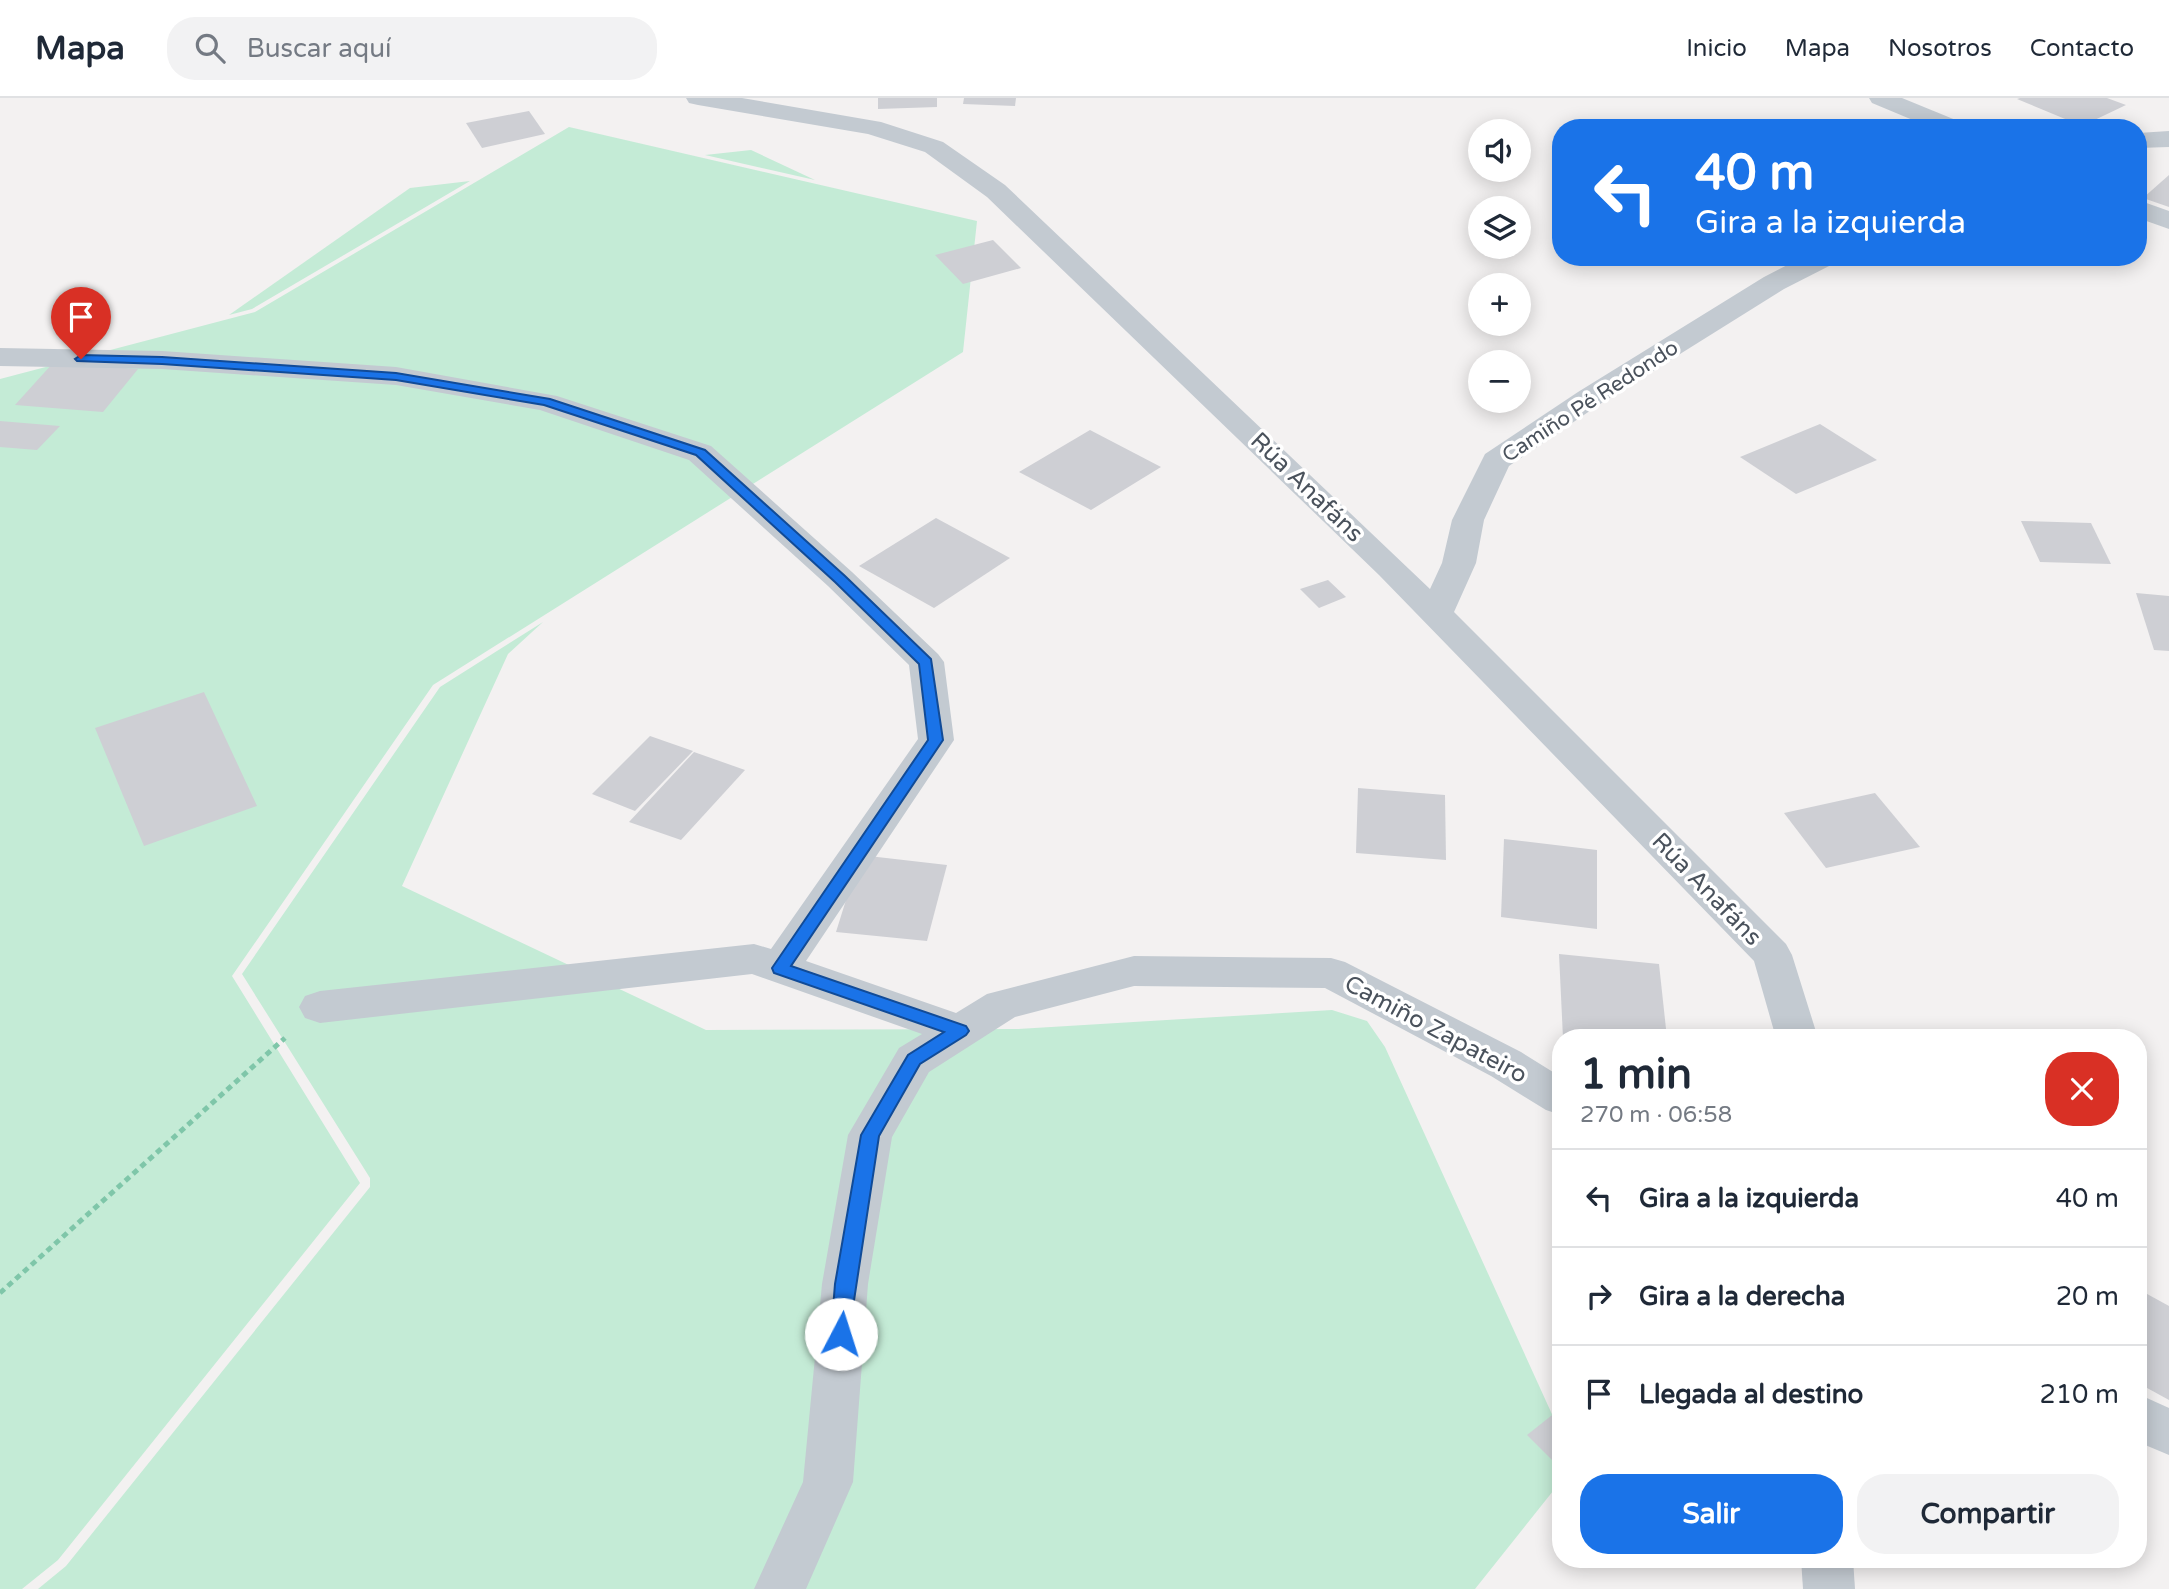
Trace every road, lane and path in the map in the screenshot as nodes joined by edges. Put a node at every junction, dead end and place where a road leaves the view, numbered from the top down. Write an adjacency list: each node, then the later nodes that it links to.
1 (698, 98): 10 (street, Rúa Anafáns)
2 (1881, 98): 3 (street)
3 (1932, 119)
4 (2169, 139): 5 (street)
5 (2147, 140)
6 (2147, 212): 7 (street)
7 (2169, 221)
8 (1807, 266): 10 (street, Camiño Pé Redondo)
9 (0, 358): 11 (street)
10 (1436, 613): 13 (street, Rúa Anafáns)
11 (780, 968): 12 (street); 14 (street)
12 (320, 1007): 16 (path)
13 (1794, 1029)
14 (960, 1031): 15 (street, Camiño Zapateiro); 20 (street, Camiño Zapateiro)
15 (1552, 1092)
16 (0, 1293)
17 (2147, 1421): 18 (street)
18 (2169, 1433)
19 (1828, 1568): 21 (street)
20 (780, 1589)
21 (1829, 1589)

